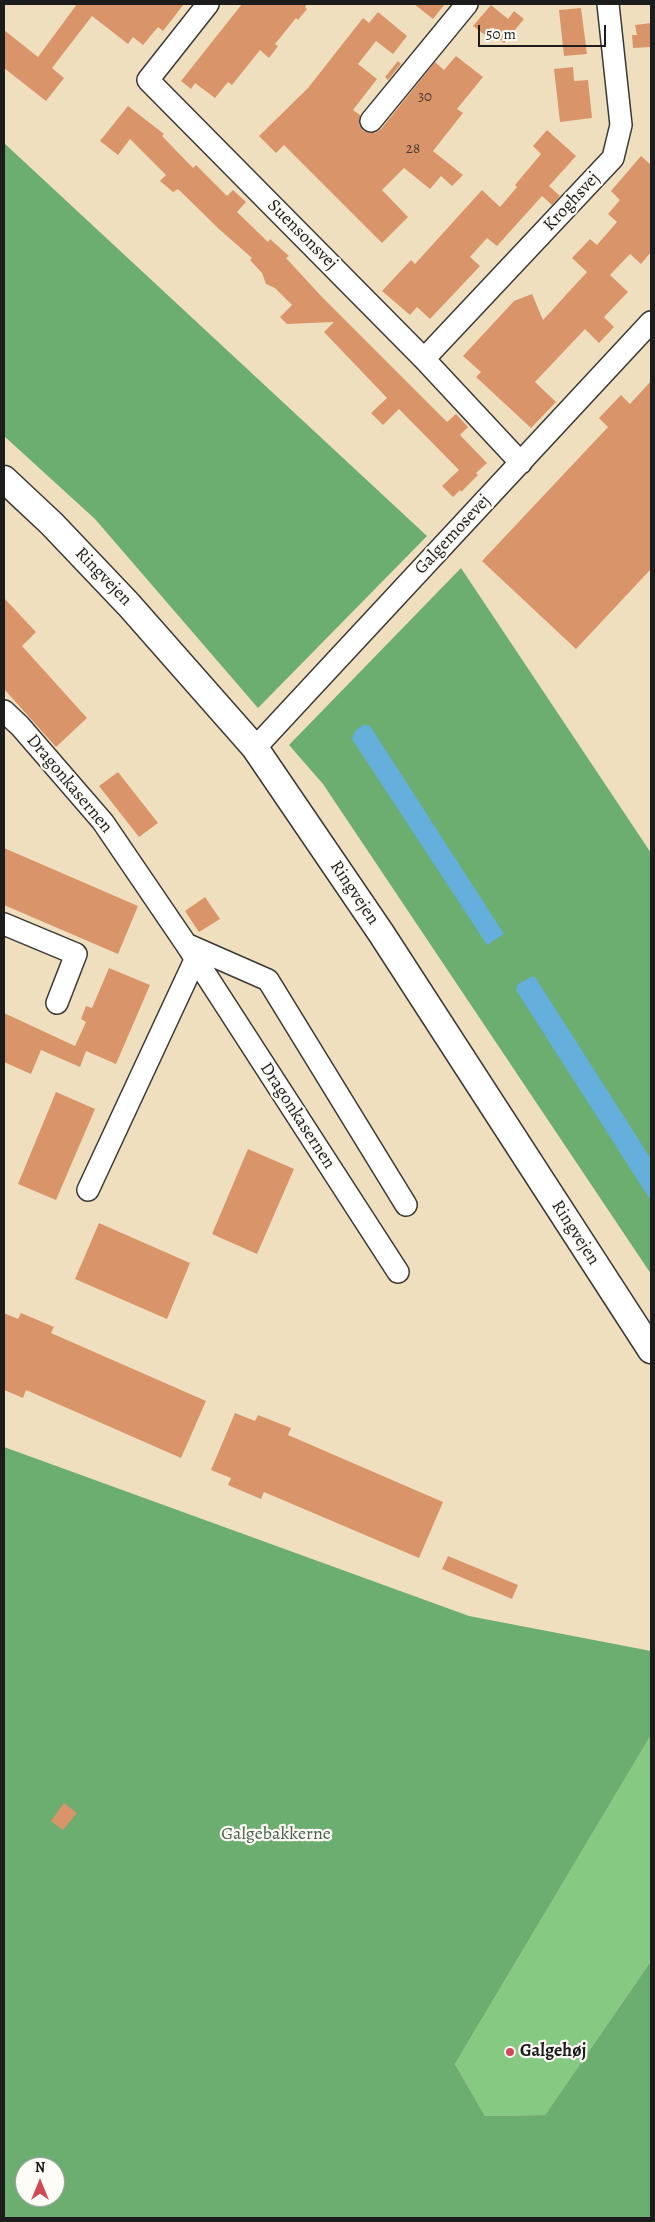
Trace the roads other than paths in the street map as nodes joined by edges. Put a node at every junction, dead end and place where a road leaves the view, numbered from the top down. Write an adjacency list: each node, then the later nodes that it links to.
1 (208, 4): 6 (street, Suensonsvej)
2 (467, 4): 4 (street)
3 (608, 4): 6 (street, Kroghsvej)
4 (371, 121)
5 (651, 322): 7 (street, Galgemosevej)
6 (424, 359): 7 (street, Suensonsvej)
7 (520, 463): 10 (street, Galgemosevej)
8 (4, 479): 10 (main road, Ringvejen)
9 (4, 711): 12 (street, Dragonkasernen)
10 (255, 748): 17 (main road, Ringvejen)
11 (4, 924): 13 (street)
12 (191, 952): 14 (street); 15 (street); 16 (street, Dragonkasernen)
13 (57, 1003)
14 (88, 1190)
15 (406, 1205)
16 (398, 1272)
17 (651, 1350)

